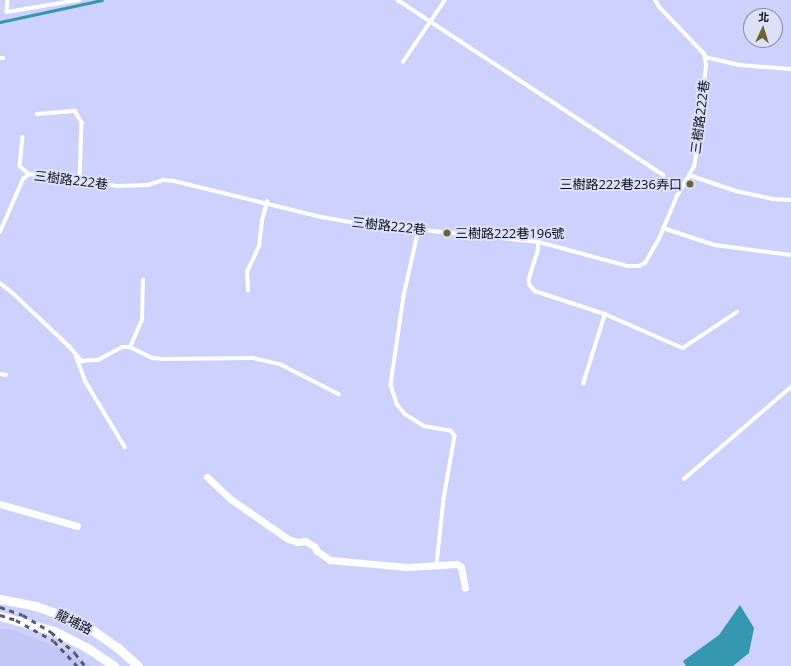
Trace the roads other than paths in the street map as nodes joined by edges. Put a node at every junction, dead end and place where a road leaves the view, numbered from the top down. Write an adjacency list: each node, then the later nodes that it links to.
1 (8, 0): 2 (lane)
2 (79, 0)
3 (398, 0): 6 (lane)
4 (445, 0): 6 (lane)
5 (655, 0): 7 (lane)
6 (430, 22): 8 (lane); 13 (lane)
7 (706, 57): 9 (lane); 14 (lane, 三樹路222巷)
8 (403, 62)
9 (791, 68)
10 (37, 114): 15 (lane)
11 (23, 137): 12 (lane)
12 (29, 174): 15 (lane, 三樹路222巷); 20 (lane, 三樹路222巷)
13 (663, 175)
14 (689, 175): 16 (lane); 18 (lane, 三樹路222巷)
15 (80, 180): 17 (lane, 三樹路222巷)
16 (791, 200)
17 (267, 202): 19 (lane, 三樹路222巷); 25 (lane)
18 (663, 228): 21 (lane, 三樹路222巷); 22 (lane)
19 (419, 229): 21 (lane, 三樹路222巷); 40 (lane)
20 (0, 232)
21 (539, 242): 27 (lane)
22 (791, 255)
23 (143, 280): 28 (lane)
24 (0, 283): 29 (lane)
25 (248, 291)
26 (737, 312): 27 (lane)
27 (605, 314): 32 (lane)
28 (130, 346): 29 (lane); 34 (lane)
29 (76, 356): 35 (lane)
30 (0, 374): 31 (lane)
31 (6, 375)
32 (584, 384)
33 (791, 387): 37 (lane)
34 (338, 394)
35 (124, 447)
36 (206, 477): 40 (street)
37 (684, 479)
38 (0, 504): 39 (street)
39 (77, 526)
40 (437, 565): 41 (street)
41 (465, 588)
42 (0, 599): 45 (street, 龍埔路)
43 (0, 616): 44 (street, 龍埔路)
44 (114, 666)
45 (138, 666)

